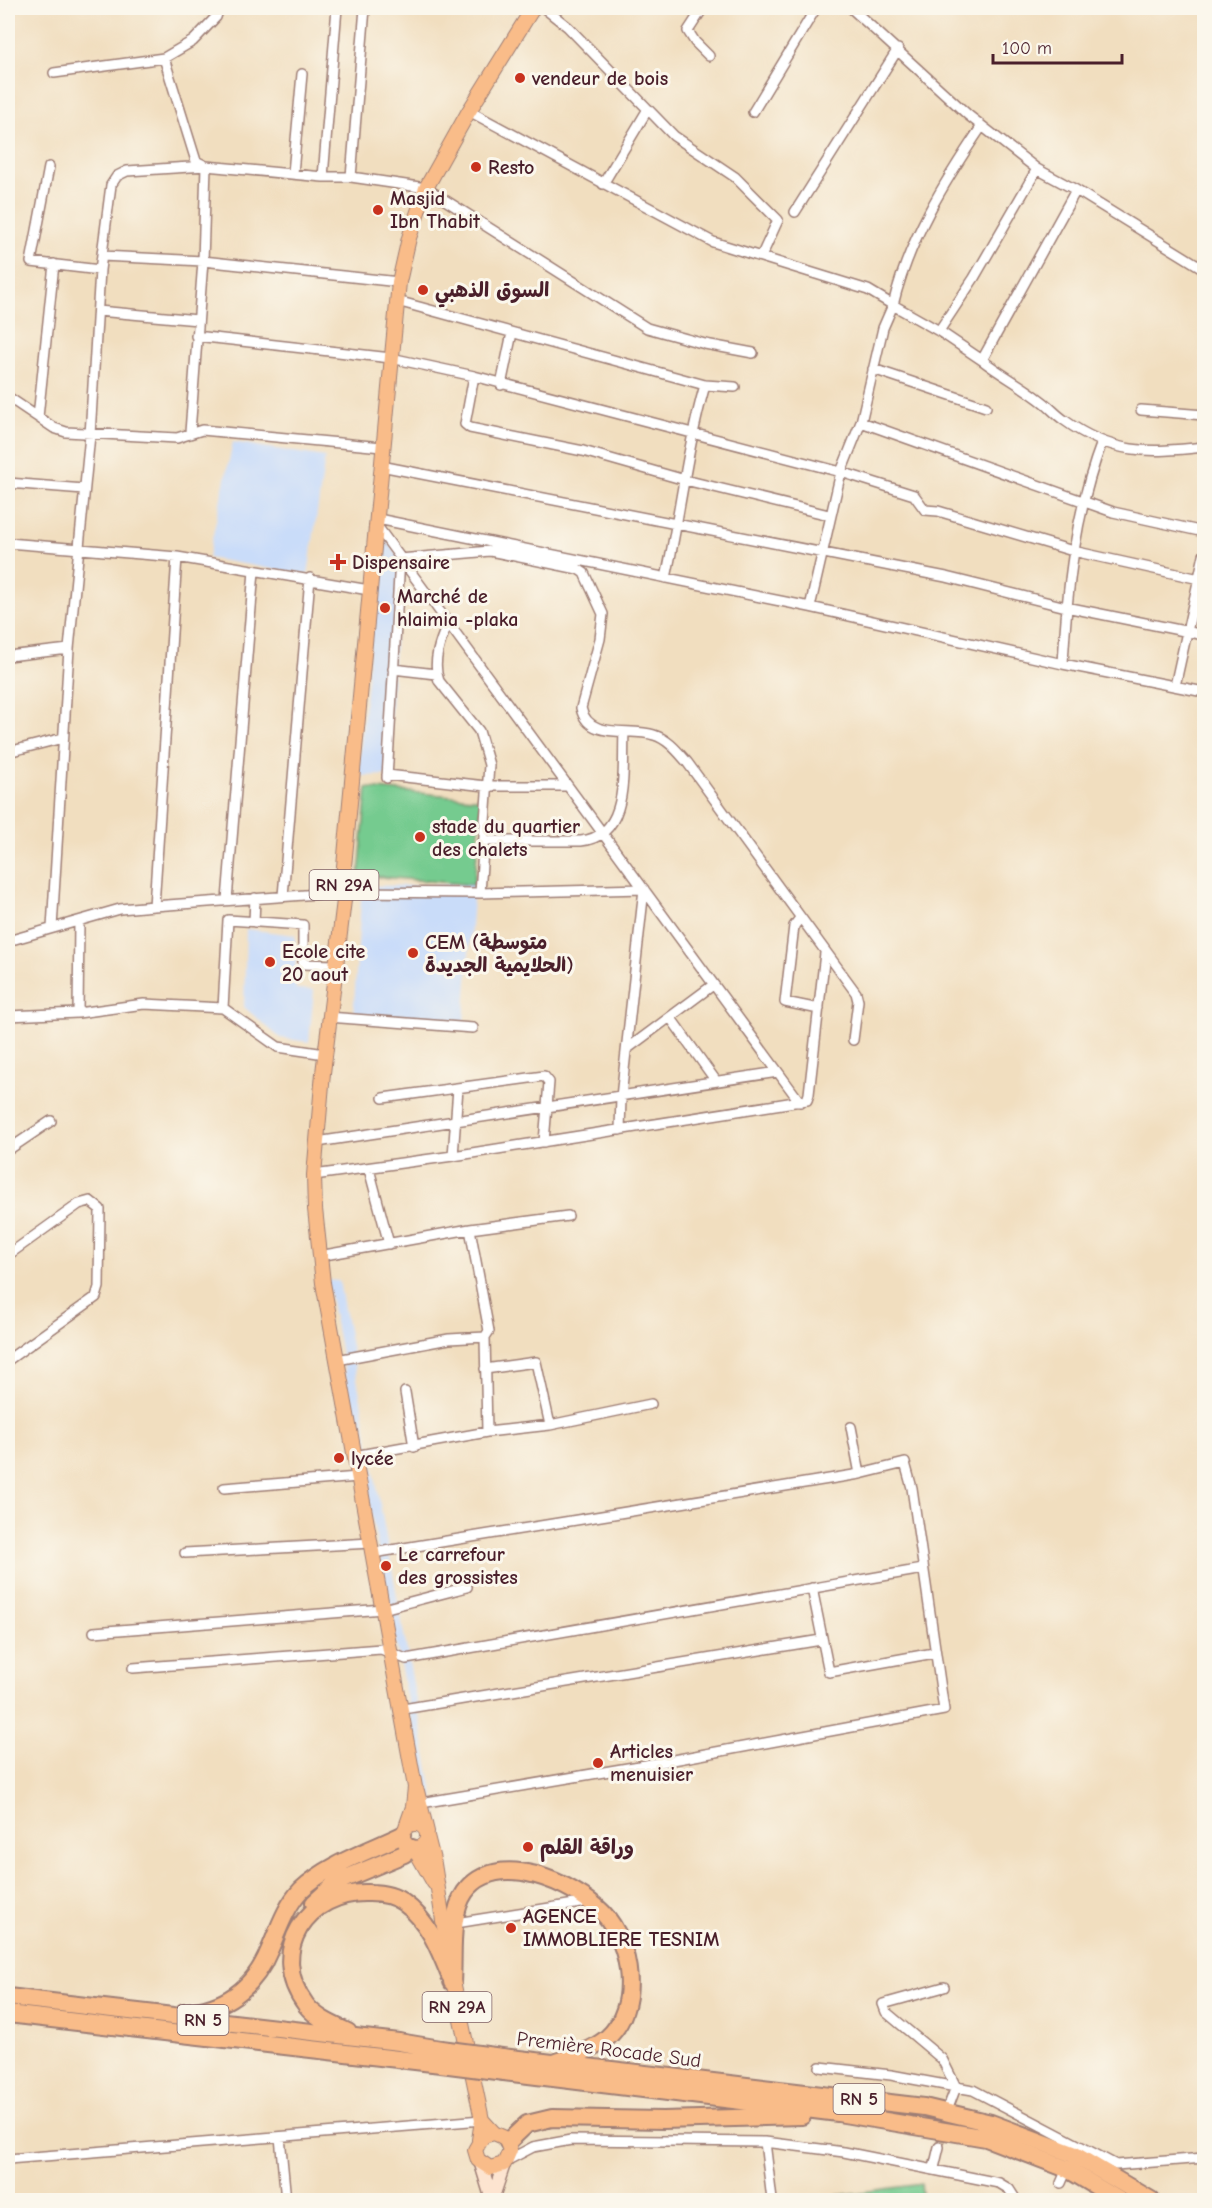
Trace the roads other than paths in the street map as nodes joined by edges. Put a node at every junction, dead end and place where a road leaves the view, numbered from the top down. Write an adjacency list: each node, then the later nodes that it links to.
1 (219, 8): 11 (street)
2 (337, 8): 22 (street)
3 (365, 8): 23 (street)
4 (532, 8): 15 (main road, RN 29A)
5 (544, 8): 14 (street)
6 (703, 8): 10 (street)
7 (816, 8): 16 (street)
8 (851, 8): 9 (street)
9 (898, 49): 17 (street); 27 (street)
10 (708, 56)
11 (164, 58): 12 (street); 18 (street)
12 (54, 74)
13 (302, 74): 21 (street)
14 (648, 109): 24 (street); 29 (street)
15 (469, 111): 24 (street); 25 (main road, RN 29A)
16 (753, 112)
17 (982, 126): 20 (street); 36 (street)
18 (206, 166): 21 (street); 28 (street); 30 (street)
19 (49, 167): 31 (street)
20 (1037, 170): 26 (street); 39 (street)
21 (293, 173): 22 (street)
22 (323, 177): 23 (street)
23 (351, 177): 25 (street)
24 (603, 184): 29 (street)
25 (426, 188): 34 (main road, RN 29A); 42 (street)
26 (1076, 190): 32 (street); 44 (street)
27 (795, 212)
28 (102, 256): 30 (street); 33 (street)
29 (761, 257): 36 (street)
30 (203, 261): 34 (street); 38 (street)
31 (54, 264): 33 (street); 54 (street)
32 (1204, 269)
33 (100, 270): 37 (street)
34 (399, 282): 35 (main road, RN 29A)
35 (397, 301): 40 (street); 43 (main road, RN 29A)
36 (892, 306): 39 (street); 45 (street)
37 (98, 310): 38 (street); 58 (street)
38 (198, 320): 41 (street)
39 (939, 331): 44 (street)
40 (513, 333): 47 (street); 48 (street)
41 (196, 336): 43 (street); 57 (street)
42 (753, 353)
43 (391, 358): 46 (street); 60 (main road, RN 29A)
44 (982, 360): 59 (street)
45 (873, 369): 51 (street); 55 (street)
46 (474, 376): 47 (street); 64 (street)
47 (501, 385): 56 (street)
48 (705, 385): 49 (street); 56 (street)
49 (735, 387)
50 (8, 397): 54 (street)
51 (986, 407)
52 (1141, 410): 53 (street)
53 (1204, 415)
54 (38, 417): 58 (street)
55 (861, 422): 63 (street); 67 (street)
56 (691, 431): 63 (street); 64 (street)
57 (190, 432): 58 (street); 60 (street)
58 (90, 435): 66 (street)
59 (1102, 442): 61 (street); 67 (street)
60 (382, 447): 62 (main road, RN 29A)
61 (1204, 447)
62 (381, 466): 69 (main road, RN 29A); 70 (street)
63 (841, 472): 68 (street); 74 (street)
64 (685, 480): 68 (street); 70 (street)
65 (8, 483): 66 (street)
66 (84, 489): 73 (street)
67 (1084, 503): 71 (street); 74 (street)
68 (829, 515): 75 (street)
69 (377, 523): 78 (street); 81 (street); 83 (main road, RN 29A)
70 (677, 526): 75 (street); 81 (street)
71 (1204, 532)
72 (8, 543): 73 (street)
73 (81, 547): 77 (street); 89 (street)
74 (1073, 551): 82 (street); 85 (street)
75 (820, 554): 84 (street); 85 (street)
76 (1204, 555): 82 (street)
77 (177, 557): 79 (street); 109 (street)
78 (400, 558): 86 (street); 92 (street); 96 (street)
79 (254, 571): 80 (street); 108 (street)
80 (310, 578): 83 (street); 106 (street)
81 (666, 578): 84 (street)
82 (1201, 579): 87 (street)
83 (369, 590): 104 (main road, RN 29A)
84 (810, 607): 91 (street)
85 (1066, 607): 87 (street); 91 (street)
86 (448, 623): 93 (street); 100 (street)
87 (1188, 632): 88 (street); 94 (street)
88 (1204, 635)
89 (69, 649): 90 (street); 97 (street)
90 (8, 656)
91 (1063, 664): 94 (street)
92 (393, 669): 93 (street); 99 (street)
93 (436, 674): 99 (street)
94 (1175, 686): 95 (street)
95 (1204, 692)
96 (624, 732): 101 (street); 110 (street)
97 (63, 738): 98 (street); 113 (street)
98 (8, 752)
99 (486, 786): 100 (street); 102 (street)
100 (568, 786): 101 (street)
101 (604, 834): 102 (street); 103 (street)
102 (483, 841): 105 (street)
103 (644, 889): 105 (street); 117 (street); 126 (street)
104 (345, 892): 105 (street); 106 (street); 116 (main road, RN 29A)
105 (480, 893)
106 (283, 896): 107 (street)
107 (255, 898): 108 (street); 112 (street)
108 (227, 900): 109 (street)
109 (154, 906): 111 (street)
110 (800, 918): 115 (street); 119 (street)
111 (80, 922): 113 (street); 120 (street)
112 (254, 922): 116 (street); 118 (street)
113 (52, 928): 114 (street)
114 (8, 941)
115 (825, 952): 119 (street); 125 (street)
116 (334, 965): 122 (main road, RN 29A)
117 (713, 985): 123 (street); 128 (street)
118 (223, 1008): 120 (street); 127 (street)
119 (819, 1009): 133 (street)
120 (78, 1013): 121 (street)
121 (8, 1016)
122 (328, 1017): 124 (street); 127 (main road, RN 29A)
123 (670, 1017): 126 (street); 129 (street)
124 (473, 1028)
125 (853, 1040)
126 (627, 1049): 131 (street)
127 (325, 1054): 138 (main road, RN 29A)
128 (778, 1072): 129 (street); 133 (street)
129 (716, 1081): 131 (street)
130 (458, 1088): 132 (street); 134 (street); 136 (street)
131 (621, 1097): 134 (street); 137 (street)
132 (383, 1098)
133 (800, 1102): 137 (street)
134 (546, 1107): 136 (street); 139 (street)
135 (51, 1121): 140 (street)
136 (455, 1121): 138 (street); 141 (street)
137 (620, 1130): 139 (street)
138 (317, 1142): 143 (main road, RN 29A)
139 (544, 1142): 141 (street)
140 (8, 1149)
141 (453, 1156): 142 (street)
142 (369, 1169): 143 (street); 146 (street)
143 (314, 1175): 148 (main road, RN 29A)
144 (568, 1216): 145 (street)
145 (470, 1229): 146 (street); 149 (street)
146 (389, 1244): 148 (street)
147 (8, 1255): 150 (street)
148 (319, 1256): 151 (main road, RN 29A)
149 (485, 1337): 151 (street); 152 (street)
150 (8, 1360)
151 (337, 1360): 159 (main road, RN 29A)
152 (485, 1369): 155 (street); 157 (street)
153 (405, 1392): 158 (street)
154 (651, 1404): 155 (street)
155 (550, 1425): 157 (street)
156 (851, 1427): 160 (street)
157 (487, 1432): 158 (street)
158 (414, 1447): 159 (street)
159 (354, 1456): 161 (main road, RN 29A)
160 (860, 1474): 163 (street); 165 (street)
161 (358, 1477): 162 (street); 163 (main road, RN 29A)
162 (224, 1488)
163 (372, 1548): 164 (street); 168 (main road, RN 29A)
164 (185, 1553)
165 (923, 1569): 167 (street); 171 (street)
166 (468, 1587): 168 (street)
167 (812, 1588): 170 (street); 172 (street)
168 (383, 1609): 169 (street); 172 (main road, RN 29A)
169 (94, 1632)
170 (821, 1640): 171 (street); 174 (street)
171 (934, 1653): 176 (street)
172 (393, 1654): 173 (street); 174 (main road, RN 29A)
173 (132, 1668)
174 (403, 1709): 175 (main road, RN 29A)
175 (415, 1787): 176 (main road); 178 (main road)
176 (421, 1803): 177 (main road)
177 (427, 1834): 178 (main road); 178 (main road); 179 (main road)
178 (409, 1839): 179 (main road); 181 (highway); 187 (highway)
179 (439, 1893): 183 (main road, RN 29A)
180 (581, 1903): 182 (street)
181 (307, 1914): 183 (highway); 188 (highway)
182 (456, 1923): 183 (highway); 191 (highway)
183 (452, 1982): 196 (main road, RN 29A)
184 (944, 1987): 193 (street)
185 (8, 1997): 187 (highway, Première Rocade Sud / RN 5)
186 (8, 2014): 189 (highway, Première Rocade Sud / RN 5)
187 (148, 2014): 188 (highway, Première Rocade Sud / RN 5)
188 (399, 2042): 189 (highway, Première Rocade Sud / RN 5)
189 (441, 2057): 190 (highway, Première Rocade Sud / RN 5, bridge)
190 (503, 2065): 191 (highway, Première Rocade Sud / RN 5); 195 (highway, Première Rocade Sud / RN 5)
191 (549, 2065): 213 (highway, Première Rocade Sud / RN 5)
192 (820, 2067): 193 (street)
193 (956, 2087): 194 (street); 203 (street)
194 (948, 2108)
195 (838, 2113): 199 (highway); 212 (highway, Première Rocade Sud / RN 5)
196 (482, 2121): 197 (street); 198 (main road, RN 29A); 199 (main road)
197 (280, 2137): 204 (street); 208 (street)
198 (479, 2140): 199 (main road); 206 (main road)
199 (504, 2140): 201 (street); 205 (main road)
200 (765, 2142): 201 (street); 207 (street); 210 (street)
201 (533, 2147): 205 (street)
202 (939, 2147): 207 (street)
203 (1204, 2158)
204 (8, 2159)
205 (506, 2162): 206 (main road); 209 (main road)
206 (481, 2164): 209 (main road)
207 (934, 2168): 211 (street)
208 (286, 2200)
209 (492, 2200)
210 (772, 2200)
211 (1016, 2200)
212 (1119, 2200)
213 (1151, 2200)

